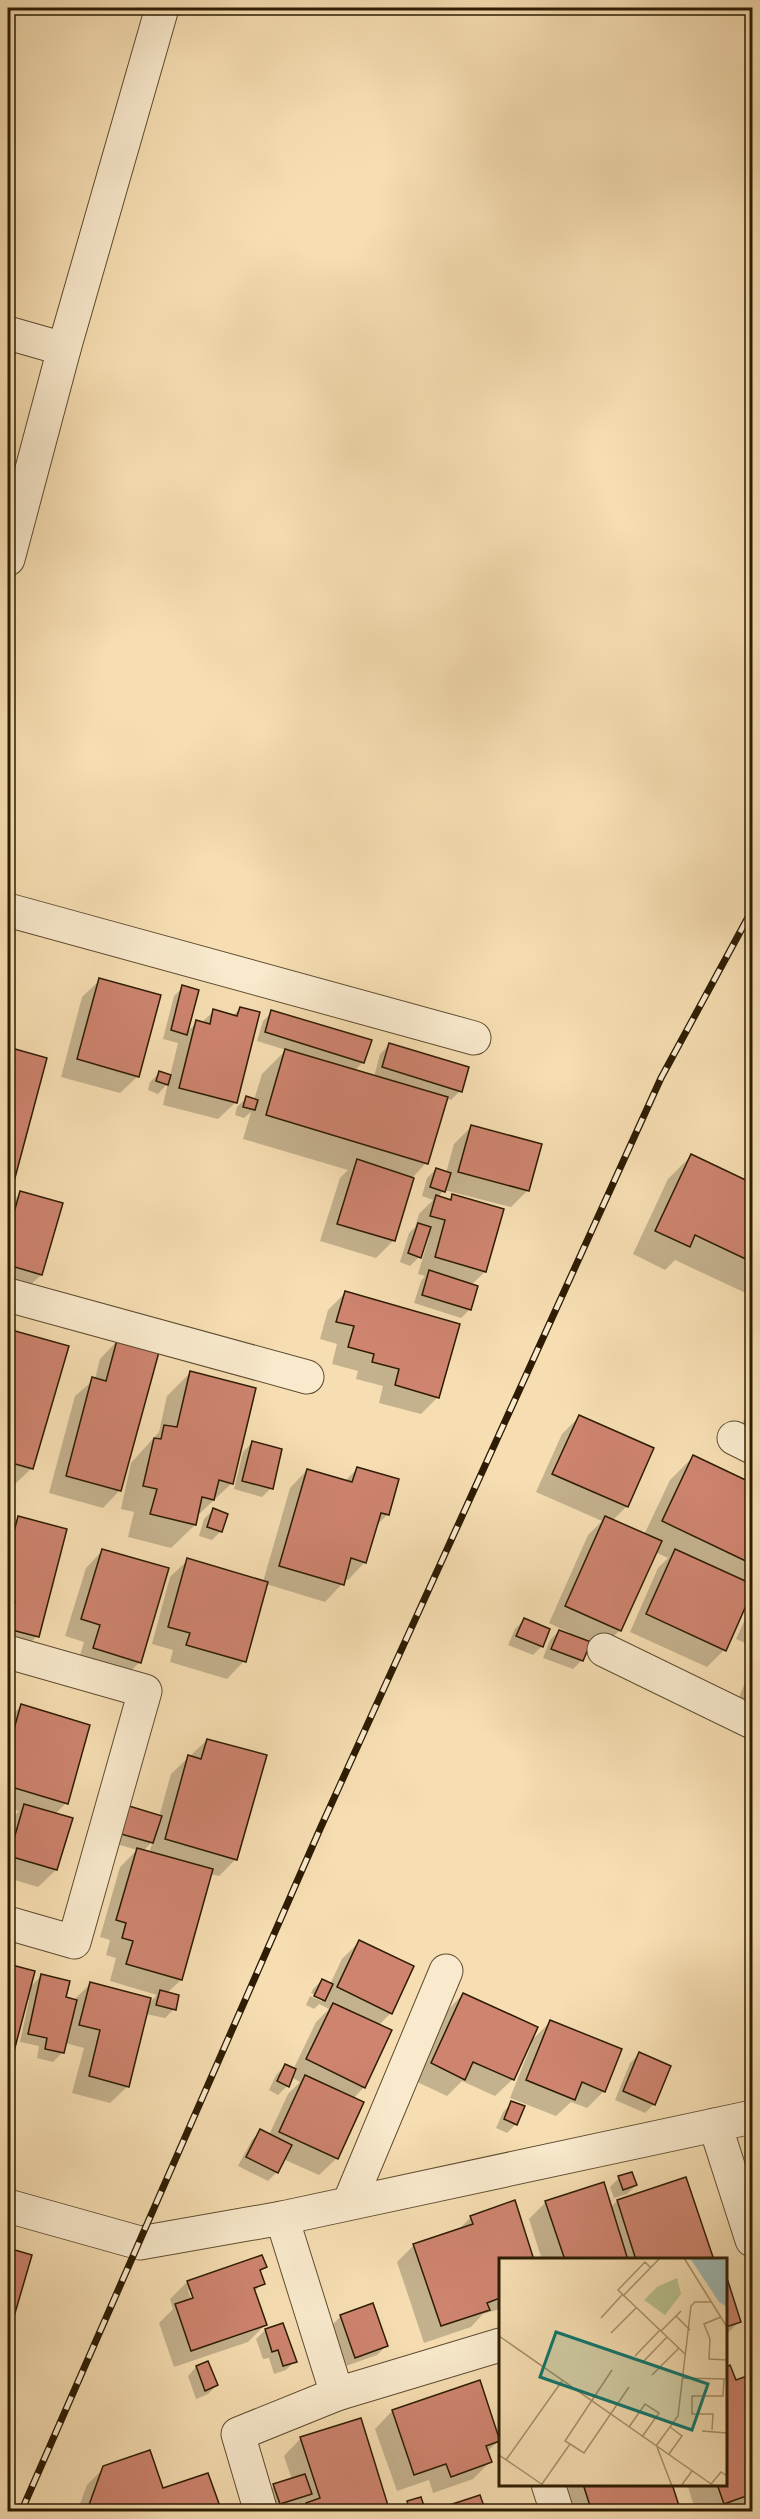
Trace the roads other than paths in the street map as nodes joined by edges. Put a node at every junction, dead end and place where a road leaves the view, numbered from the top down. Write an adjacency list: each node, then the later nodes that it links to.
1 (162, 8): 3 (street)
2 (8, 333): 3 (street)
3 (64, 349): 4 (street)
4 (8, 559)
5 (8, 910): 6 (street)
6 (474, 1038)
7 (8, 1295): 8 (street)
8 (307, 1377)
9 (604, 1650): 11 (street)
10 (8, 1652): 12 (street)
11 (753, 1722)
12 (8, 1923)
13 (446, 1971): 16 (street)
14 (753, 2117): 15 (street)
15 (715, 2125): 16 (street); 19 (street)
16 (349, 2203): 18 (street)
17 (8, 2206): 18 (street)
18 (282, 2218): 21 (street)
19 (753, 2240)
20 (499, 2346): 21 (street)
21 (337, 2394): 23 (street)
22 (549, 2486): 24 (street)
23 (261, 2511)
24 (557, 2511)

